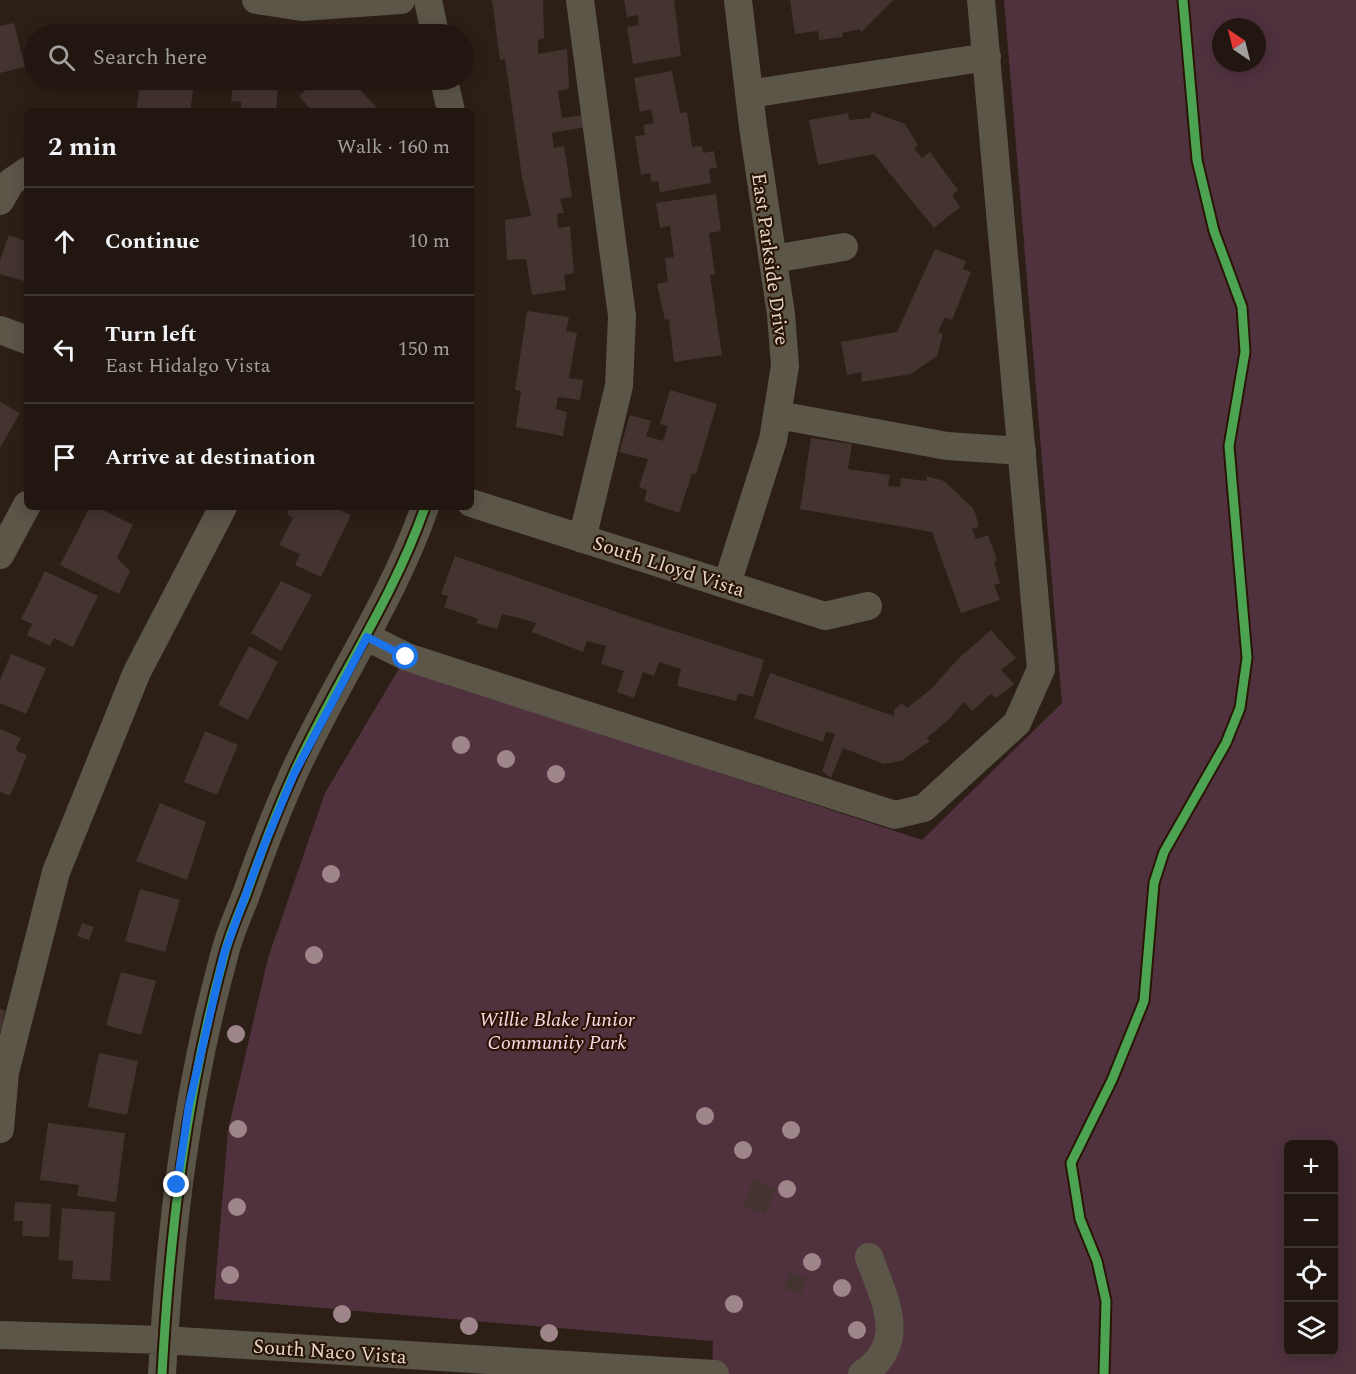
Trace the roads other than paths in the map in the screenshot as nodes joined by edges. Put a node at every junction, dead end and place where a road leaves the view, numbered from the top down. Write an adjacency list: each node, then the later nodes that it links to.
1 (256, 0): 2 (street)
2 (400, 0)
3 (428, 0): 7 (street)
4 (580, 0): 24 (street)
5 (738, 0): 10 (street, East Parkside Drive)
6 (981, 0): 8 (street)
7 (433, 24)
8 (987, 57): 10 (street); 19 (street)
9 (446, 90): 11 (street)
10 (748, 94): 15 (street, East Parkside Drive)
11 (450, 108)
12 (24, 173): 13 (street)
13 (0, 201)
14 (844, 247): 15 (street)
15 (773, 259): 18 (street, East Parkside Drive)
16 (0, 330): 17 (street)
17 (24, 339)
18 (778, 415): 19 (street); 26 (street, East Parkside Drive)
19 (1022, 451): 28 (street)
20 (474, 504): 24 (street, South Lloyd Vista)
21 (24, 510): 25 (street)
22 (221, 510): 29 (street)
23 (424, 510): 28 (street)
24 (582, 539): 26 (street, South Lloyd Vista)
25 (0, 555)
26 (727, 584): 27 (street, South Lloyd Vista)
27 (868, 606)
28 (367, 637): 32 (street)
29 (0, 1129)
30 (869, 1257): 38 (street)
31 (0, 1335): 32 (street, South Naco Vista)
32 (164, 1340): 33 (street, South Naco Vista); 35 (street)
33 (335, 1363): 34 (street, South Naco Vista)
34 (517, 1369): 36 (street, South Naco Vista)
35 (162, 1374)
36 (695, 1374): 37 (street, South Naco Vista)
37 (715, 1374)
38 (862, 1374)

